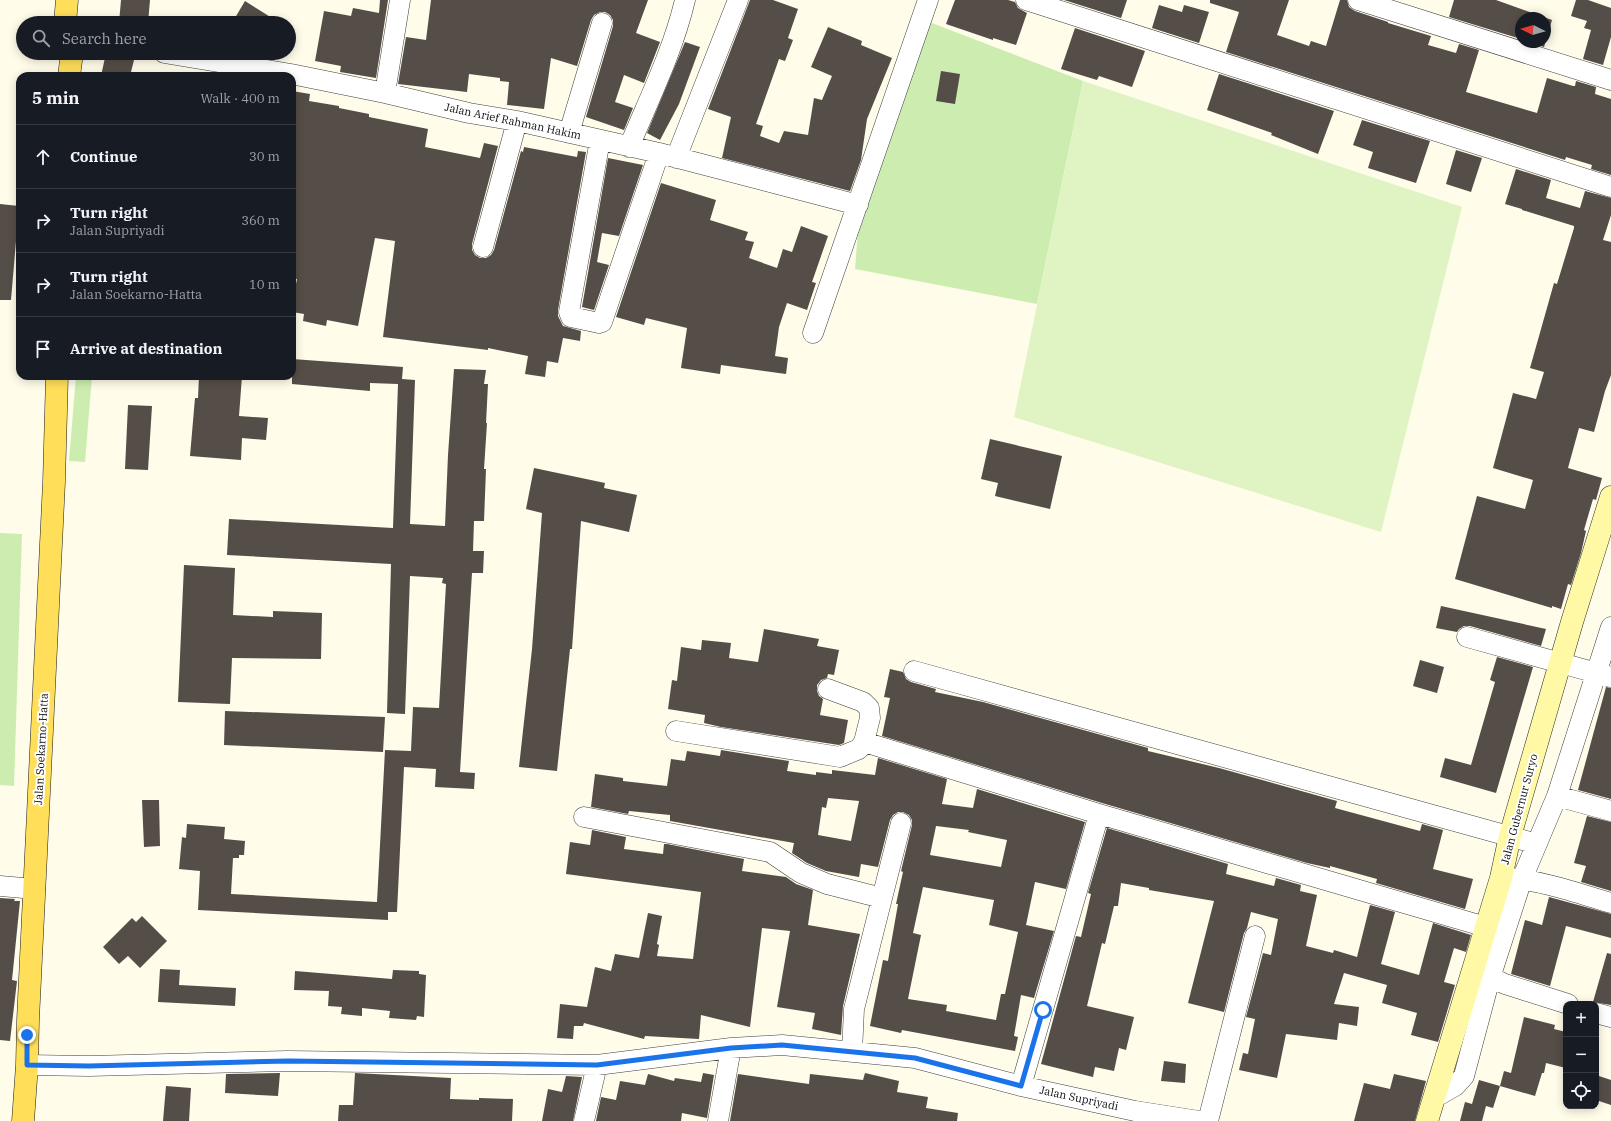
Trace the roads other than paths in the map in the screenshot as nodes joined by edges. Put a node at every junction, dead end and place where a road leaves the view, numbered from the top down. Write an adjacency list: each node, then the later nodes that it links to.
1 (67, 0): 9 (main road)
2 (78, 0): 10 (main road)
3 (400, 0): 16 (street)
4 (685, 0): 20 (street)
5 (738, 0): 20 (street)
6 (928, 0): 22 (street)
7 (1026, 0): 21 (street)
8 (1358, 0): 15 (street)
9 (66, 16)
10 (78, 16)
11 (602, 23): 18 (street)
12 (204, 60): 13 (street, Jalan Arief Rahman Hakim)
13 (273, 72)
14 (296, 76): 16 (street, Jalan Arief Rahman Hakim)
15 (1611, 80)
16 (385, 93): 17 (street, Jalan Arief Rahman Hakim)
17 (517, 121): 18 (street, Jalan Arief Rahman Hakim); 23 (street)
18 (568, 133): 19 (street, Jalan Arief Rahman Hakim)
19 (600, 140): 20 (street, Jalan Arief Rahman Hakim); 20 (street)
20 (654, 152): 22 (street, Jalan Arief Rahman Hakim)
21 (1611, 187)
22 (858, 205): 24 (street)
23 (482, 247)
24 (813, 332)
25 (57, 380): 44 (main road, Jalan Soekarno-Hatta)
26 (1611, 497): 29 (main road, Jalan Gubernur Suryo)
27 (1611, 627): 31 (street)
28 (1467, 637): 29 (street)
29 (1560, 664): 31 (street); 40 (main road, Jalan Gubernur Suryo)
30 (914, 671): 40 (street)
31 (1604, 675): 35 (street)
32 (828, 689): 34 (street)
33 (676, 731): 34 (street)
34 (864, 742): 37 (street)
35 (1558, 796): 36 (street); 41 (street)
36 (1611, 811)
37 (1099, 814): 47 (street); 57 (street)
38 (584, 817): 45 (street)
39 (901, 823): 45 (street)
40 (1510, 836): 41 (street); 42 (main road, Jalan Gubernur Suryo)
41 (1537, 844): 42 (street)
42 (1511, 878): 46 (street); 47 (main road, Jalan Gubernur Suryo); 49 (street)
43 (0, 886): 44 (street)
44 (35, 889): 55 (main road, Jalan Soekarno-Hatta)
45 (882, 898): 54 (street)
46 (1611, 903)
47 (1486, 927): 49 (main road, Jalan Gubernur Suryo)
48 (1255, 936): 63 (street)
49 (1481, 973): 50 (street); 64 (main road, Jalan Gubernur Suryo)
50 (1563, 1002)
51 (1599, 1014): 52 (street)
52 (1611, 1017)
53 (731, 1048): 54 (street, Jalan Supriyadi); 56 (street, Jalan Supriyadi); 61 (street)
54 (852, 1052): 57 (street, Jalan Supriyadi)
55 (27, 1065): 56 (street, Jalan Supriyadi); 59 (main road, Jalan Soekarno-Hatta)
56 (597, 1065): 60 (street)
57 (1021, 1086): 58 (street, Jalan Supriyadi)
58 (1134, 1116): 62 (street, Jalan Supriyadi)
59 (23, 1121)
60 (584, 1121)
61 (718, 1121)
62 (1199, 1121)
63 (1208, 1121)
64 (1427, 1121)

